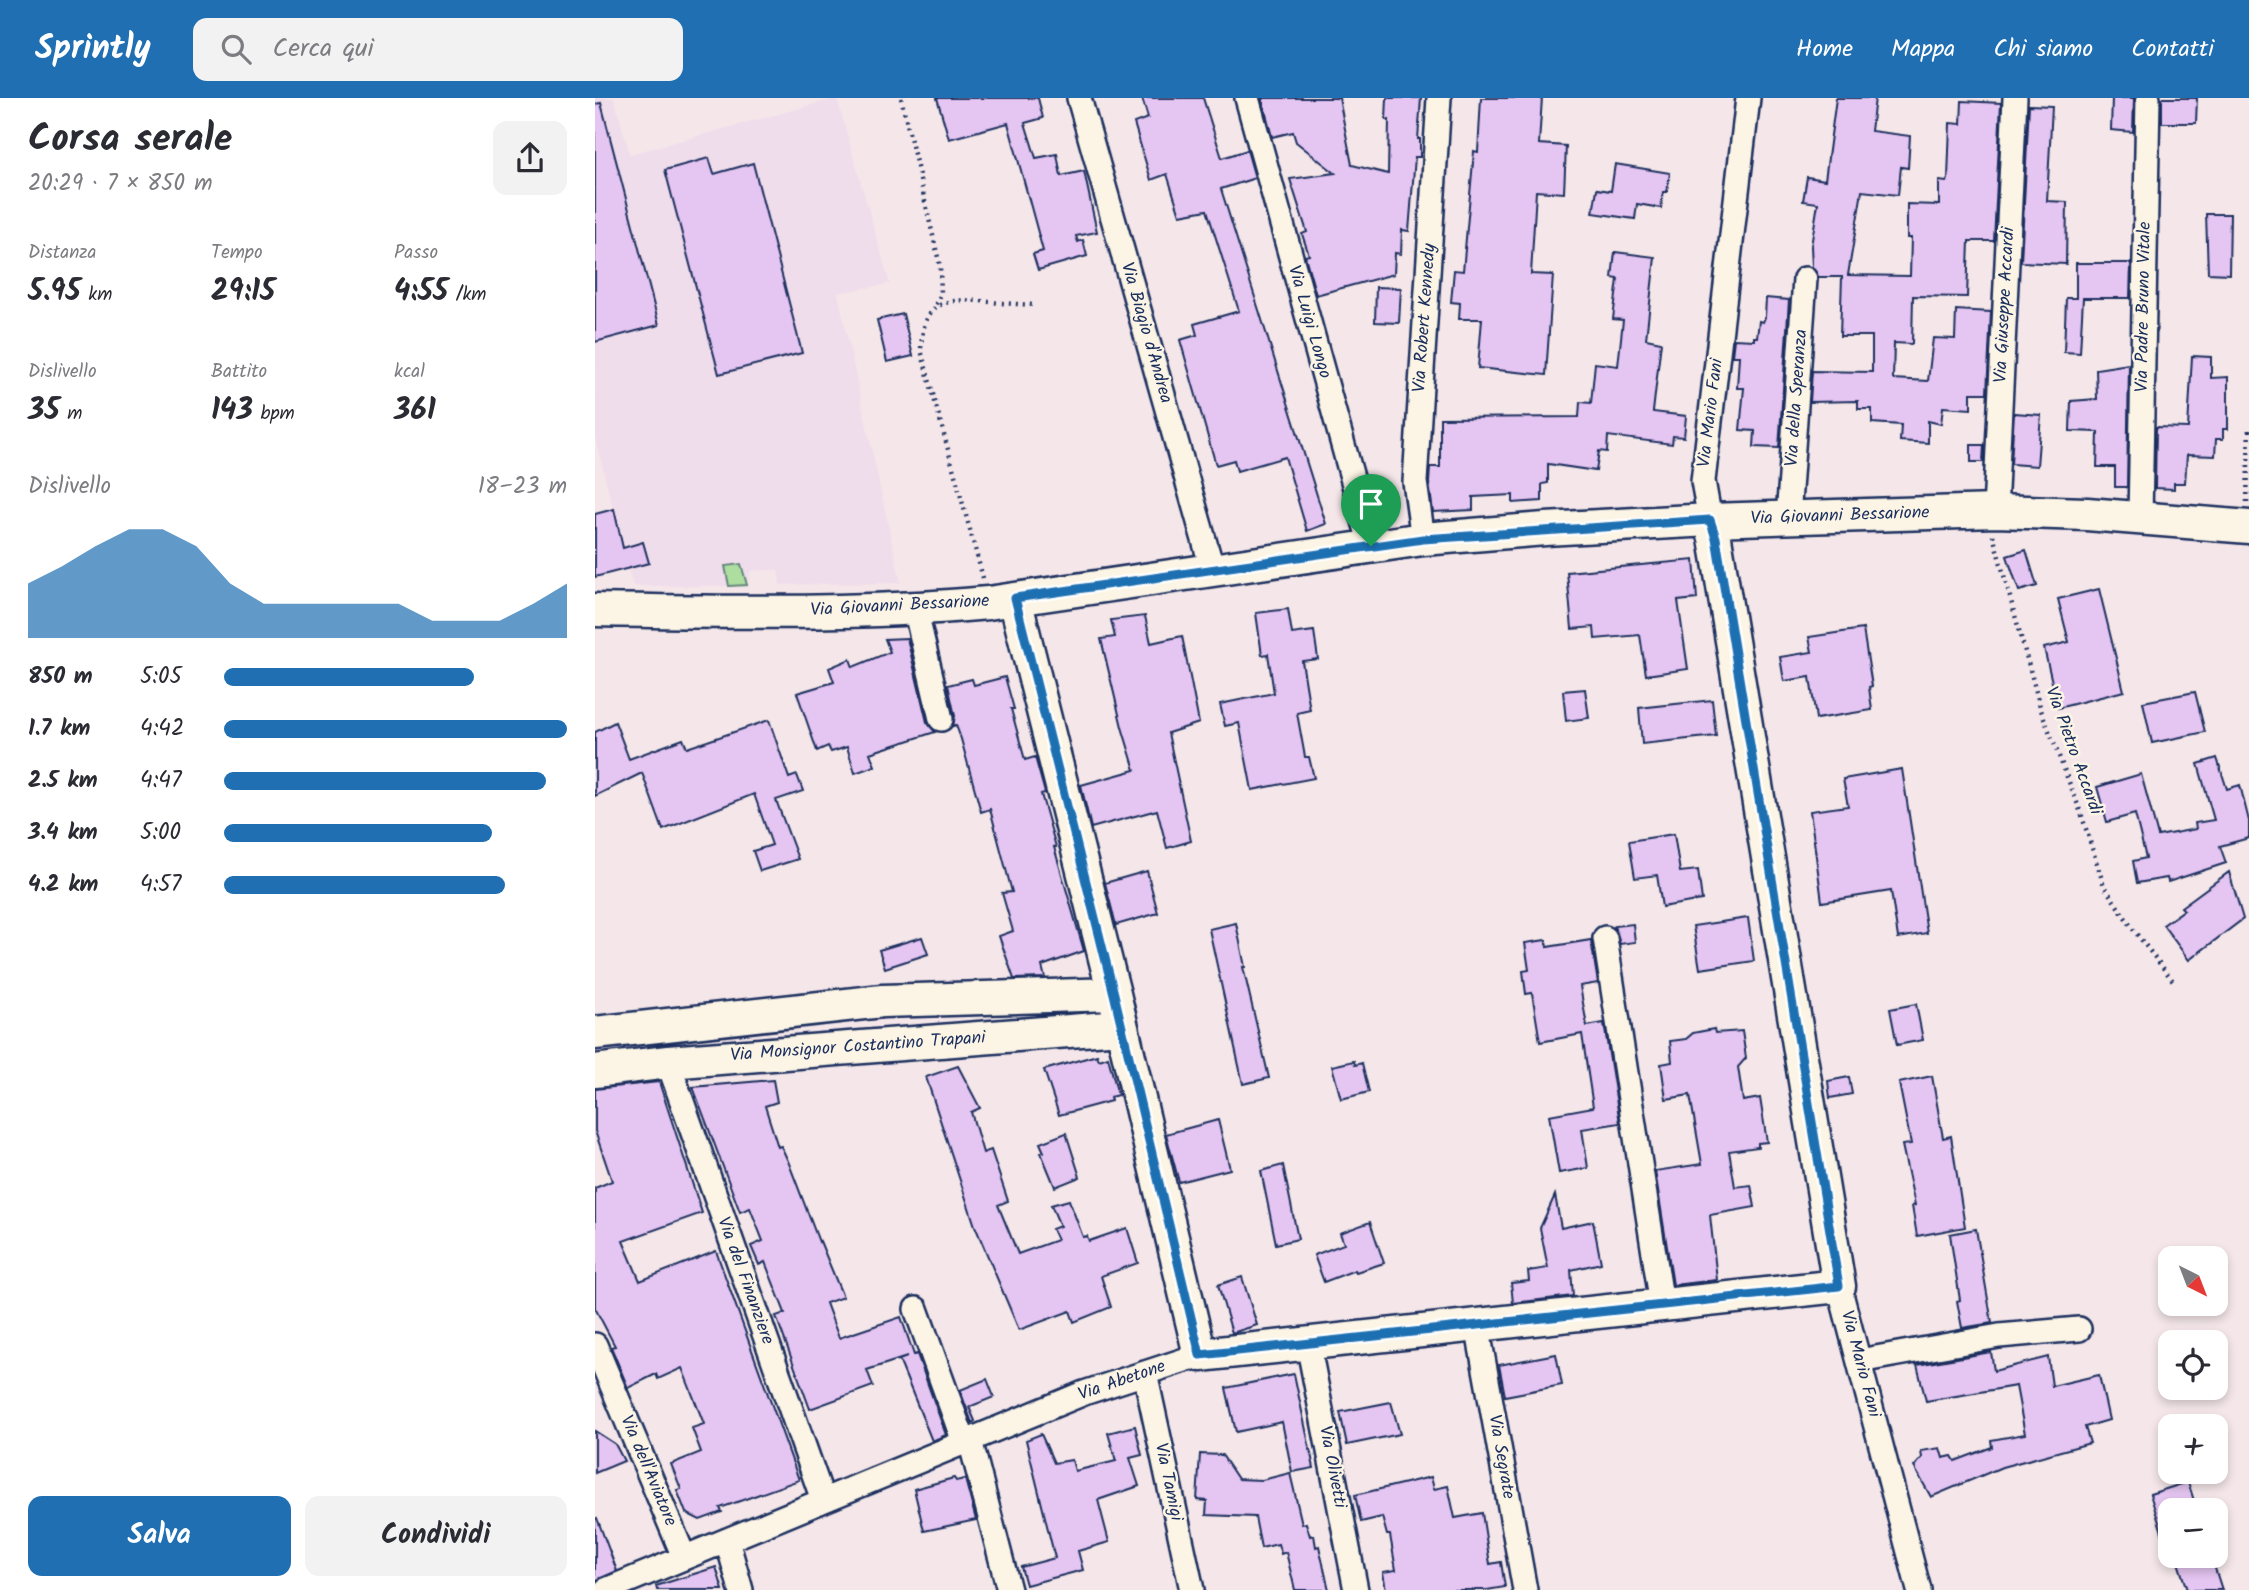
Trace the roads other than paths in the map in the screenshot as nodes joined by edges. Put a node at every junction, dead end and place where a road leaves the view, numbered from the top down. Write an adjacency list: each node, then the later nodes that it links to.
1 (1079, 98): 15 (street, Via Biagio d'Andrea)
2 (1247, 98): 14 (street, Via Luigi Longo)
3 (1439, 98): 13 (street, Via Robert Kennedy)
4 (1748, 98): 11 (street, Via Mario Fani)
5 (2015, 98): 8 (street, Via Giuseppe Accardi)
6 (2148, 98): 9 (street, Via Padre Bruno Vitale)
7 (1805, 279): 10 (street, Via della Speranza)
8 (1990, 511): 9 (street, Via Giovanni Bessarione); 10 (street, Via Giovanni Bessarione)
9 (2140, 517): 12 (street, Via Giovanni Bessarione)
10 (1788, 518): 11 (street, Via Giovanni Bessarione)
11 (1710, 520): 13 (street, Via Giovanni Bessarione); 26 (street, Via Mario Fani)
12 (2247, 527)
13 (1423, 539): 14 (street, Via Giovanni Bessarione)
14 (1371, 546): 15 (street, Via Giovanni Bessarione)
15 (1213, 568): 16 (street, Via Giovanni Bessarione)
16 (1002, 601): 17 (street, Via Giovanni Bessarione); 21 (street)
17 (915, 608): 18 (street, Via Giovanni Bessarione); 19 (street)
18 (595, 610)
19 (941, 719)
20 (1605, 938): 27 (street)
21 (1114, 994): 22 (street); 23 (street)
22 (1121, 1027): 24 (street, Via Monsignor Costantino Trapani); 33 (street)
23 (595, 1033)
24 (668, 1062): 25 (street, Via Monsignor Costantino Trapani); 37 (street, Via del Finanziere)
25 (595, 1071)
26 (1839, 1286): 27 (street, Via Abetone); 34 (street, Via Mario Fani)
27 (1662, 1305): 29 (street, Via Abetone)
28 (916, 1309): 36 (street)
29 (1478, 1325): 31 (street, Via Abetone); 45 (street, Via Segrate)
30 (2080, 1329): 34 (street)
31 (1308, 1343): 33 (street, Via Abetone); 44 (street, Via Olivetti)
32 (595, 1345): 39 (street, Via dell'Aviatore)
33 (1200, 1355): 35 (street, Via Abetone)
34 (1859, 1361): 46 (street, Via Mario Fani)
35 (1145, 1373): 36 (street, Via Abetone); 43 (street, Via Tamigi)
36 (967, 1441): 37 (street, Via Abetone); 42 (street)
37 (823, 1500): 38 (street, Via Abetone)
38 (727, 1540): 39 (street, Via Abetone); 41 (street)
39 (684, 1557): 40 (street, Via Abetone)
40 (610, 1589)
41 (741, 1590)
42 (1009, 1590)
43 (1192, 1590)
44 (1356, 1590)
45 (1525, 1590)
46 (1919, 1590)

